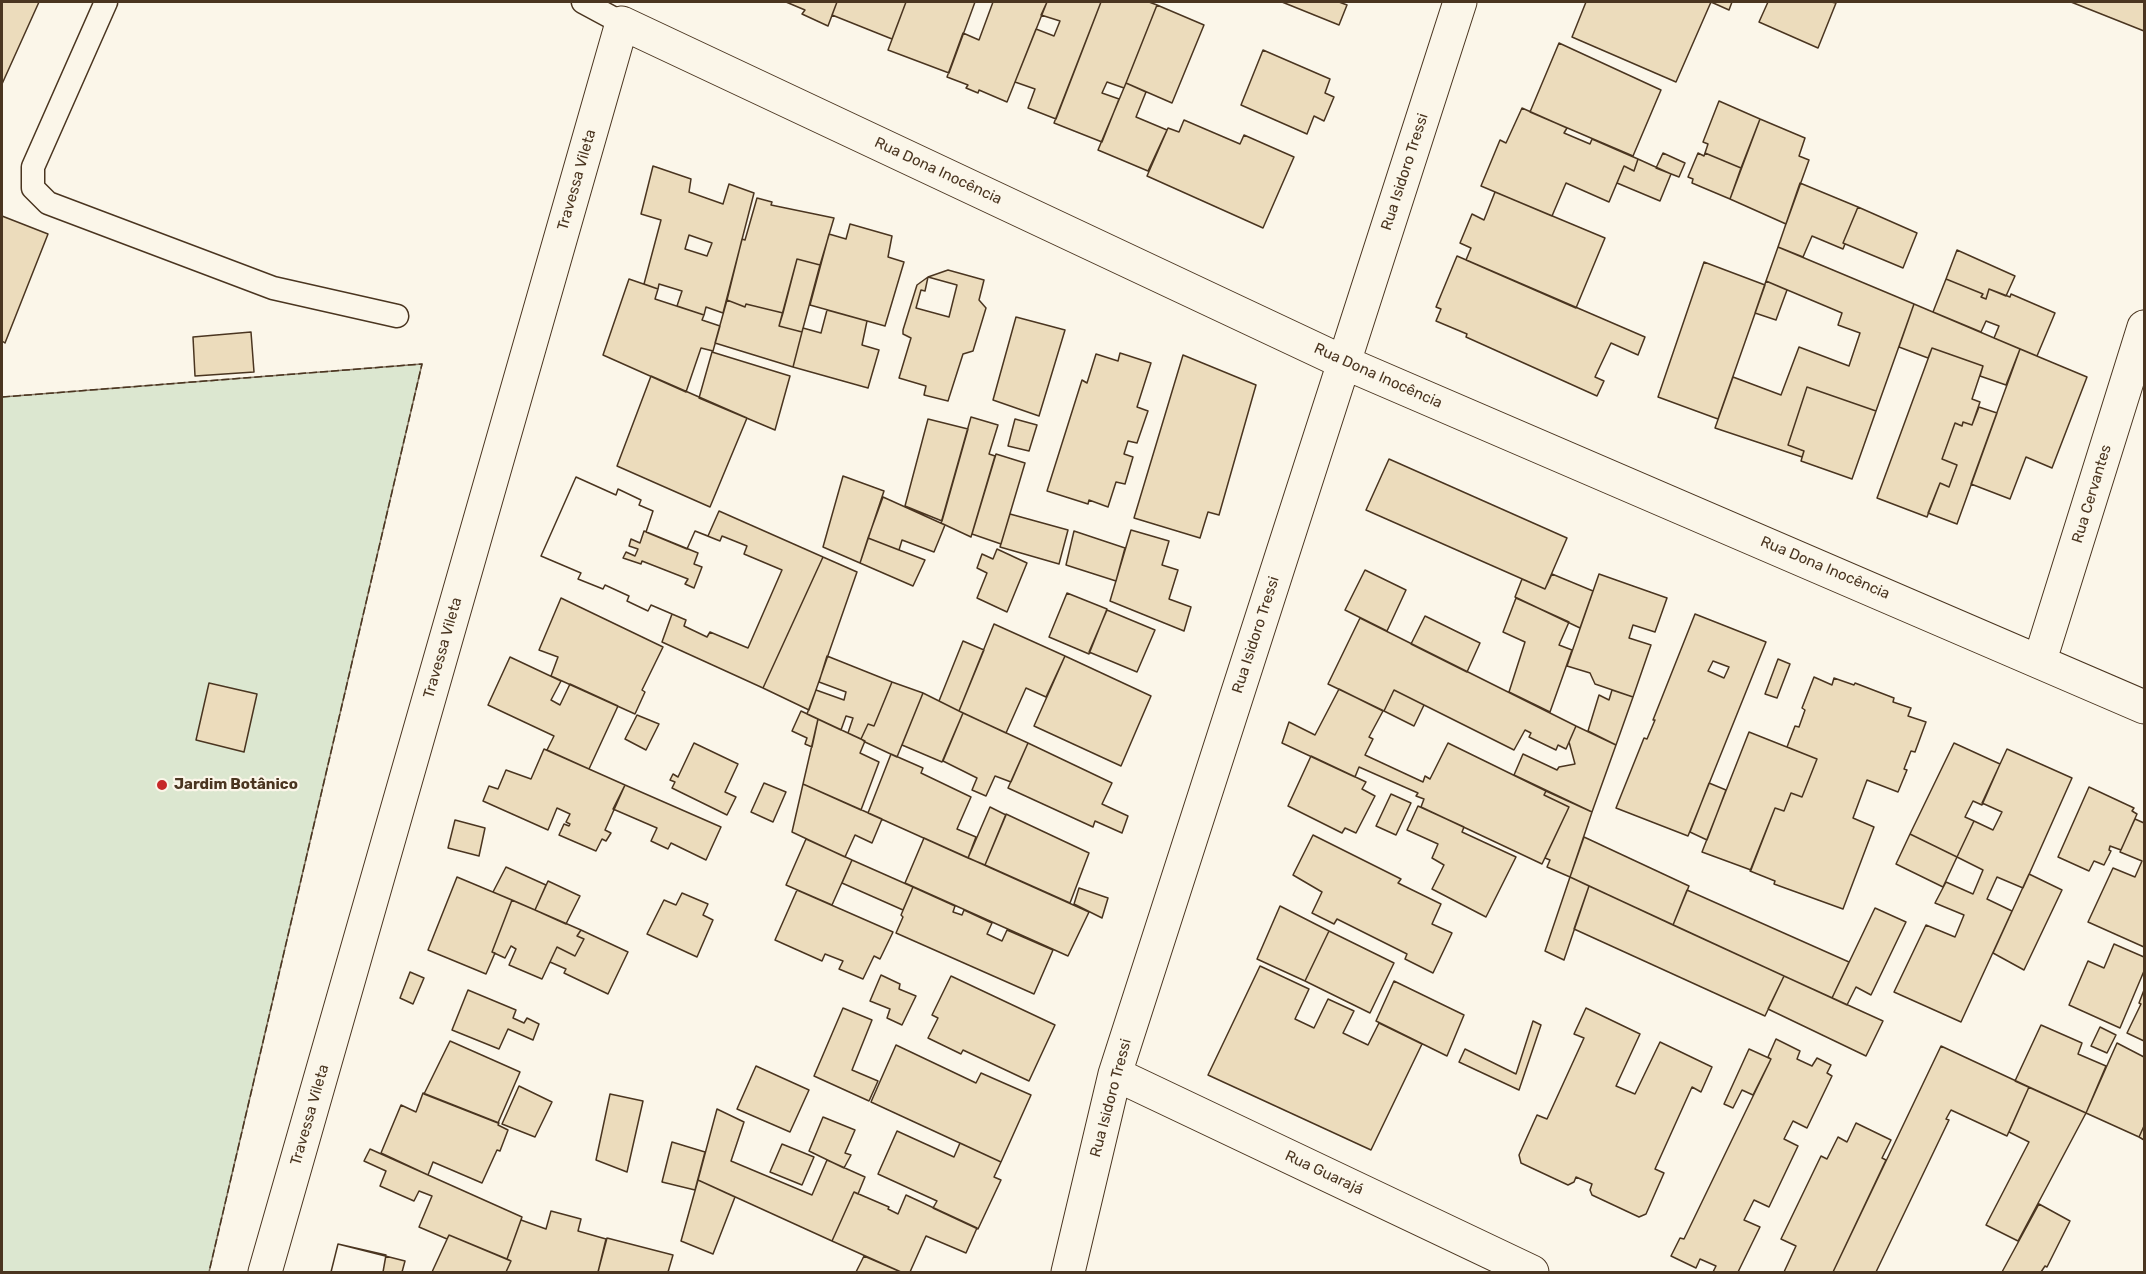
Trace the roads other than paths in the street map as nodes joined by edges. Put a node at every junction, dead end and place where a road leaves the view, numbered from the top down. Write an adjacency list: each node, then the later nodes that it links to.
1 (106, 2): 5 (lane)
2 (583, 2): 4 (lane)
3 (1460, 2): 7 (street, Rua Isidoro Tressi)
4 (622, 23): 7 (street, Rua Dona Inocência); 11 (street, Travessa Vileta)
5 (397, 316)
6 (2145, 327): 8 (street, Rua Cervantes)
7 (1343, 362): 8 (street, Rua Dona Inocência); 10 (street, Rua Isidoro Tressi)
8 (2040, 660): 9 (street, Rua Dona Inocência)
9 (2145, 707)
10 (1115, 1074): 12 (street, Rua Isidoro Tressi); 13 (street, Rua Guarajá)
11 (265, 1272)
12 (1068, 1272)
13 (1532, 1272)

